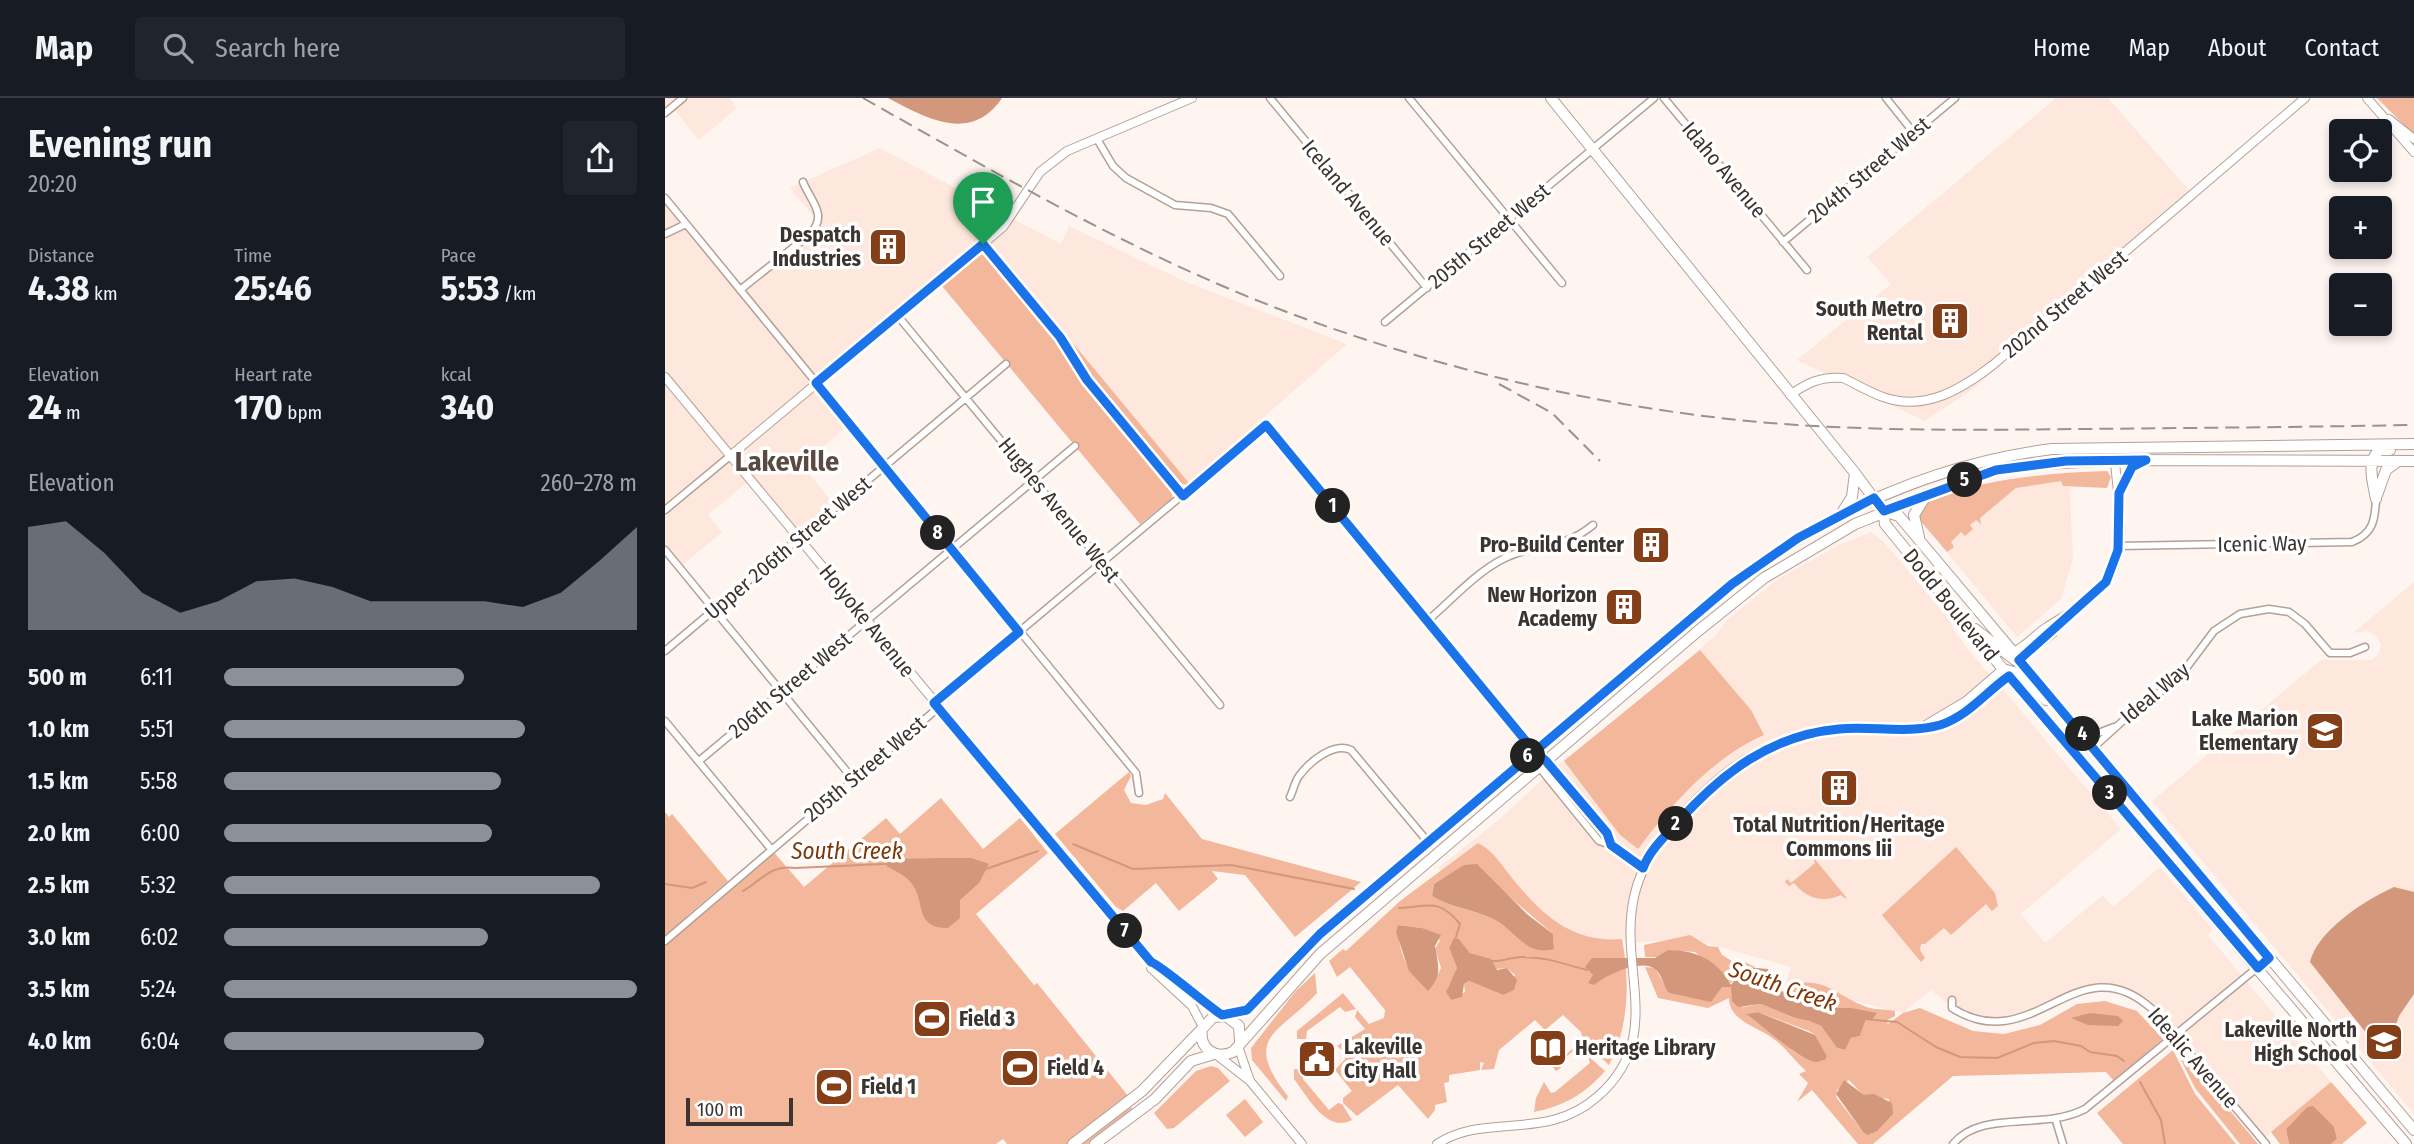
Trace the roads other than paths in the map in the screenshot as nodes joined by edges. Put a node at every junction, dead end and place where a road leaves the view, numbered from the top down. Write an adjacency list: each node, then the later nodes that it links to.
1 (683, 98): 13 (street)
2 (1192, 98): 15 (street)
3 (1270, 98): 29 (street, Iceland Avenue)
4 (1409, 98): 21 (street)
5 (1551, 98): 17 (main road, Dodd Boulevard)
6 (1654, 98): 17 (street, 205th Street West)
7 (1664, 98): 24 (street, Idaho Avenue)
8 (1886, 98): 14 (street)
9 (1955, 98): 14 (street, 204th Street West)
10 (2305, 98): 36 (street, 202nd Street West)
11 (2367, 98): 12 (street)
12 (2379, 111): 16 (street); 18 (street)
13 (665, 113)
14 (1914, 133): 24 (street, 204th Street West)
15 (1097, 139): 25 (street); 27 (street)
16 (2414, 139)
17 (1593, 149): 21 (street, 205th Street West); 36 (main road, Dodd Boulevard)
18 (2414, 152)
19 (803, 182): 30 (street)
20 (665, 198): 22 (street)
21 (1509, 219): 28 (street); 29 (street, 205th Street West)
22 (686, 224): 23 (street); 30 (street)
23 (665, 234)
24 (1783, 242): 26 (street, Idaho Avenue)
25 (983, 244): 31 (street); 51 (street)
26 (1807, 270)
27 (1280, 276)
28 (1562, 283)
29 (1427, 288): 32 (street, 205th Street West)
30 (740, 290): 35 (street)
31 (897, 315): 35 (street); 37 (street, Hughes Avenue West)
32 (1385, 322)
33 (1006, 364): 37 (street, Upper 206th Street West)
34 (665, 377): 41 (street, Holyoke Avenue)
35 (816, 383): 41 (street); 46 (street)
36 (1790, 395): 47 (main road, Dodd Boulevard)
37 (966, 398): 46 (street, Upper 206th Street West); 48 (street, Hughes Avenue West)
38 (2414, 444): 40 (main road); 44 (main road)
39 (1075, 446): 48 (street, 206th Street West)
40 (2151, 447): 42 (main road); 52 (main road)
41 (730, 456): 54 (street); 58 (street, Holyoke Avenue)
42 (2115, 460): 43 (main road); 49 (main road); 50 (street)
43 (2146, 460): 44 (main road); 50 (street)
44 (2373, 461): 45 (main road); 53 (main road)
45 (2409, 461): 53 (main road)
46 (884, 467): 58 (street, Upper 206th Street West); 62 (street)
47 (1855, 473): 52 (main road, Dodd Boulevard); 56 (main road)
48 (1035, 480): 62 (street, 206th Street West); 63 (street, Hughes Avenue West)
49 (1928, 493): 55 (main road); 60 (main road)
50 (2119, 493): 59 (street)
51 (1183, 496): 63 (street, 205th Street West); 66 (street, 205th Street West)
52 (1874, 498): 55 (main road, Dodd Boulevard); 56 (main road)
53 (2376, 499): 59 (street, Icenic Way)
54 (665, 510)
55 (1884, 511): 60 (main road, Dodd Boulevard); 67 (main road, Dodd Boulevard); 82 (main road)
56 (1839, 515): 82 (main road)
57 (1593, 525): 66 (street)
58 (799, 539): 64 (street, Upper 206th Street West); 65 (street, Holyoke Avenue)
59 (2118, 546): 71 (street)
60 (1923, 547): 71 (main road, Dodd Boulevard)
61 (665, 550): 64 (street)
62 (953, 550): 65 (street, 206th Street West); 68 (street)
63 (1102, 564): 68 (street, 205th Street West); 75 (street, Hughes Avenue West)
64 (714, 610): 70 (street, Upper 206th Street West); 73 (street)
65 (867, 621): 73 (street, 206th Street West); 74 (street, Holyoke Avenue)
66 (1427, 621): 82 (street)
67 (1965, 623): 71 (main road); 72 (main road, Dodd Boulevard)
68 (1019, 632): 74 (street, 205th Street West); 85 (street)
69 (2365, 647): 78 (street, Ideal Way)
70 (665, 651)
71 (2016, 656): 76 (main road, Dodd Boulevard)
72 (2006, 672): 76 (main road); 80 (main road, Dodd Boulevard); 90 (street)
73 (782, 693): 83 (street, 206th Street West); 84 (street)
74 (936, 705): 84 (street, 205th Street West); 93 (street, Holyoke Avenue)
75 (1220, 705)
76 (2064, 712): 79 (main road, Dodd Boulevard)
77 (665, 721): 83 (street)
78 (2116, 726): 79 (street, Ideal Way); 81 (street, Ideal Way)
79 (2082, 732): 81 (main road, Dodd Boulevard)
80 (2061, 738): 81 (main road); 94 (main road, Dodd Boulevard)
81 (2094, 747): 92 (main road, Dodd Boulevard)
82 (1539, 759): 87 (main road); 88 (street); 88 (street); 99 (main road)
83 (699, 761): 89 (street)
84 (853, 779): 89 (street, 205th Street West)
85 (1139, 793)
86 (1290, 797): 87 (street)
87 (1428, 842): 96 (main road)
88 (1611, 845): 90 (street)
89 (771, 849): 91 (street, 205th Street West)
90 (1643, 868): 107 (street)
91 (665, 941)
92 (2269, 958): 94 (street); 103 (main road, Dodd Boulevard)
93 (1151, 962): 96 (street, Holyoke Avenue); 97 (street, Holyoke Avenue)
94 (2258, 968): 98 (street); 111 (main road, Dodd Boulevard)
95 (1952, 1000): 98 (street, Idealic Avenue)
96 (1224, 1015): 97 (main road); 99 (main road)
97 (1203, 1028): 100 (main road); 104 (main road)
98 (2176, 1035): 102 (street); 110 (street, Idealic Avenue)
99 (1239, 1044): 100 (main road); 101 (street)
100 (1215, 1054): 101 (street); 105 (main road)
101 (1250, 1081): 106 (street)
102 (2056, 1121): 108 (street); 109 (street)
103 (2414, 1130)
104 (1073, 1144)
105 (1095, 1144)
106 (1301, 1144)
107 (1437, 1144)
108 (1953, 1144)
109 (2063, 1144)
110 (2266, 1144)
111 (2406, 1144)

